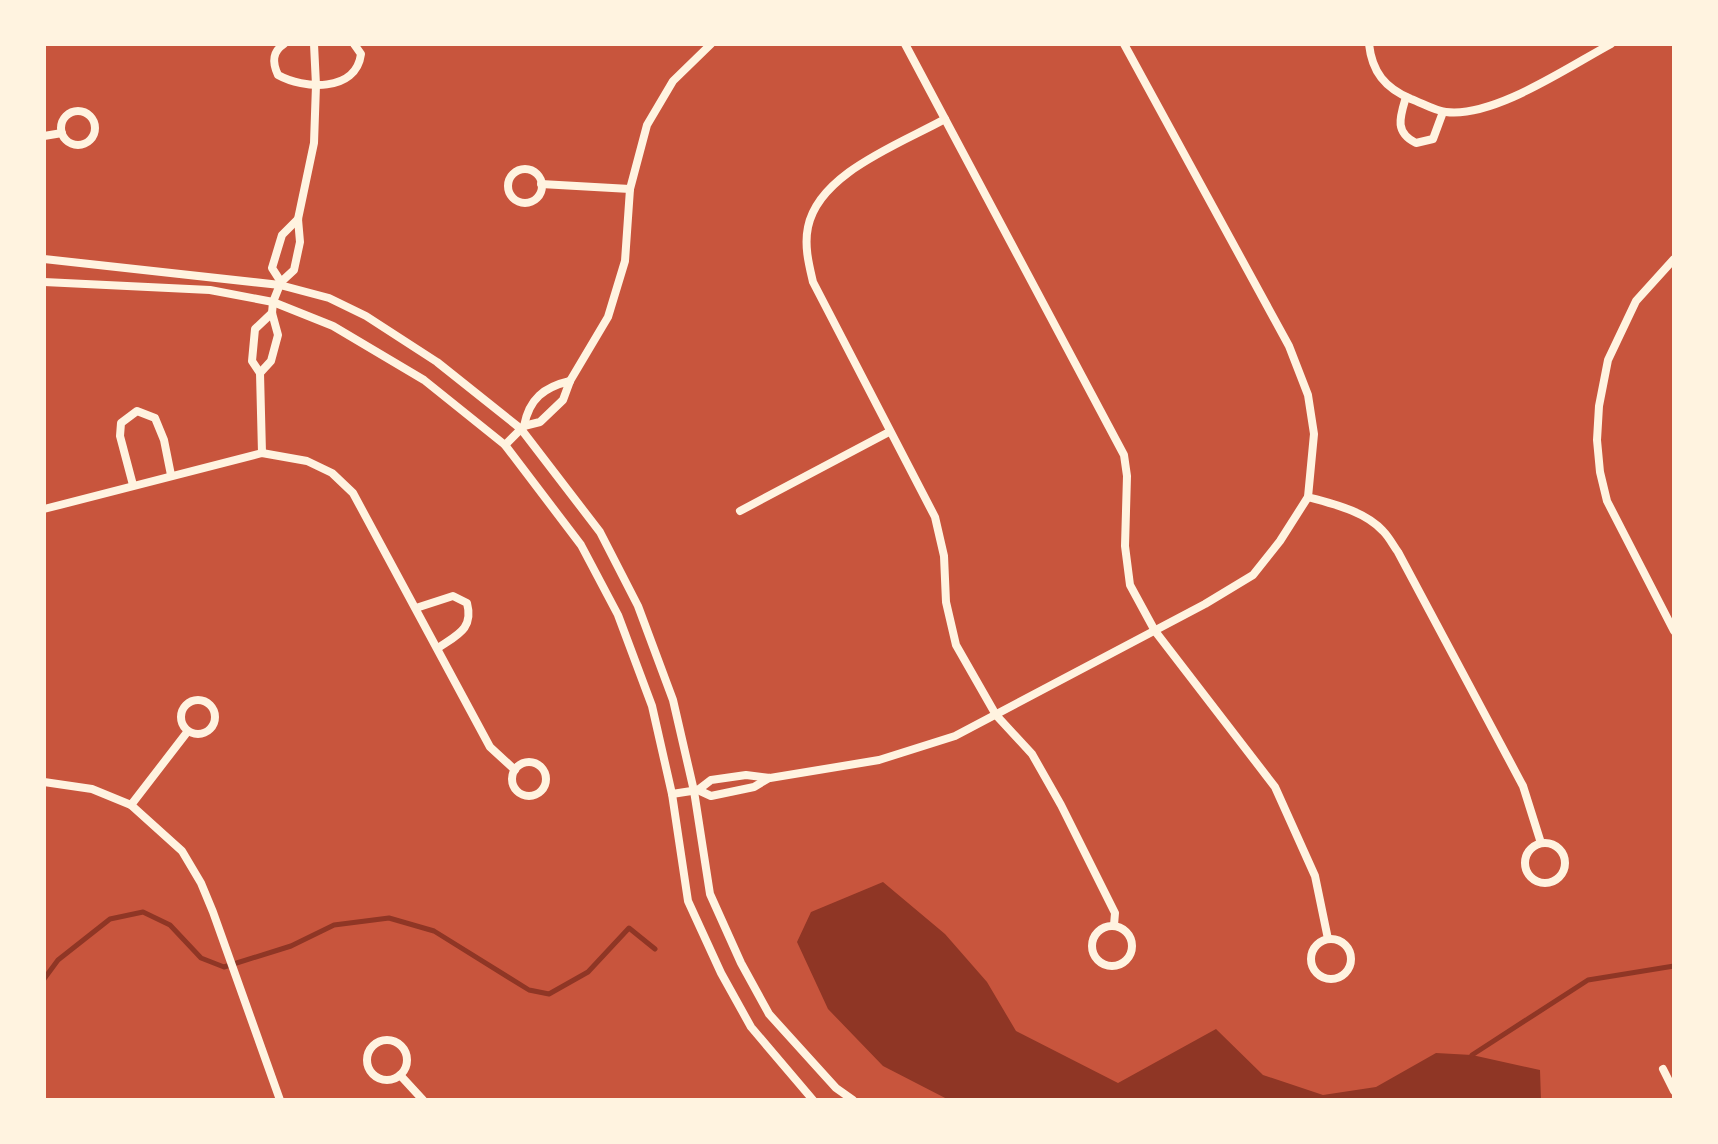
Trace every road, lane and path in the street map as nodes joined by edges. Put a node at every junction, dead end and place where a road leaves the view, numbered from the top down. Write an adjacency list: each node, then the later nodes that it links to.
1 (284, 44): 9 (street)
2 (314, 44): 9 (street)
3 (354, 44): 9 (street)
4 (711, 44): 16 (street)
5 (905, 44): 12 (street)
6 (1124, 44): 32 (street)
7 (1369, 44): 10 (street)
8 (1611, 44): 11 (street)
9 (316, 85): 17 (street)
10 (1406, 97): 11 (street); 11 (street)
11 (1443, 112)
12 (945, 119): 27 (street); 36 (street)
13 (62, 133): 13 (street); 14 (street)
14 (44, 136)
15 (541, 184): 15 (street); 16 (street)
16 (630, 189): 25 (street)
17 (298, 219): 21 (street); 21 (street)
18 (44, 259): 21 (street)
19 (1674, 259): 37 (street)
20 (44, 282): 22 (street)
21 (281, 283): 22 (street); 26 (street)
22 (273, 302): 23 (street); 28 (street)
23 (272, 313): 24 (street); 24 (street)
24 (260, 373): 29 (street)
25 (570, 381): 26 (street); 26 (street)
26 (522, 427): 28 (street); 44 (street)
27 (889, 432): 34 (street); 39 (street)
28 (505, 445): 45 (street)
29 (262, 453): 30 (street); 35 (street)
30 (171, 475): 31 (street); 31 (street)
31 (133, 485): 33 (street)
32 (1308, 497): 36 (street); 47 (street)
33 (44, 509)
34 (740, 511)
35 (416, 608): 38 (street); 38 (street)
36 (1155, 631): 39 (street); 49 (street)
37 (1674, 631)
38 (438, 648): 41 (street)
39 (996, 715): 42 (street); 48 (street)
40 (188, 731): 40 (street); 46 (street)
41 (515, 770): 41 (street)
42 (770, 778): 44 (street); 44 (street)
43 (44, 782): 46 (street)
44 (696, 790): 45 (street); 56 (street)
45 (672, 794): 55 (street)
46 (131, 805): 53 (street)
47 (1541, 843): 47 (street)
48 (1114, 925): 48 (street)
49 (1328, 939): 49 (street)
50 (1663, 1069): 52 (street)
51 (400, 1075): 51 (street); 54 (street)
52 (1674, 1091)
53 (280, 1100)
54 (423, 1100)
55 (813, 1100)
56 (853, 1100)

